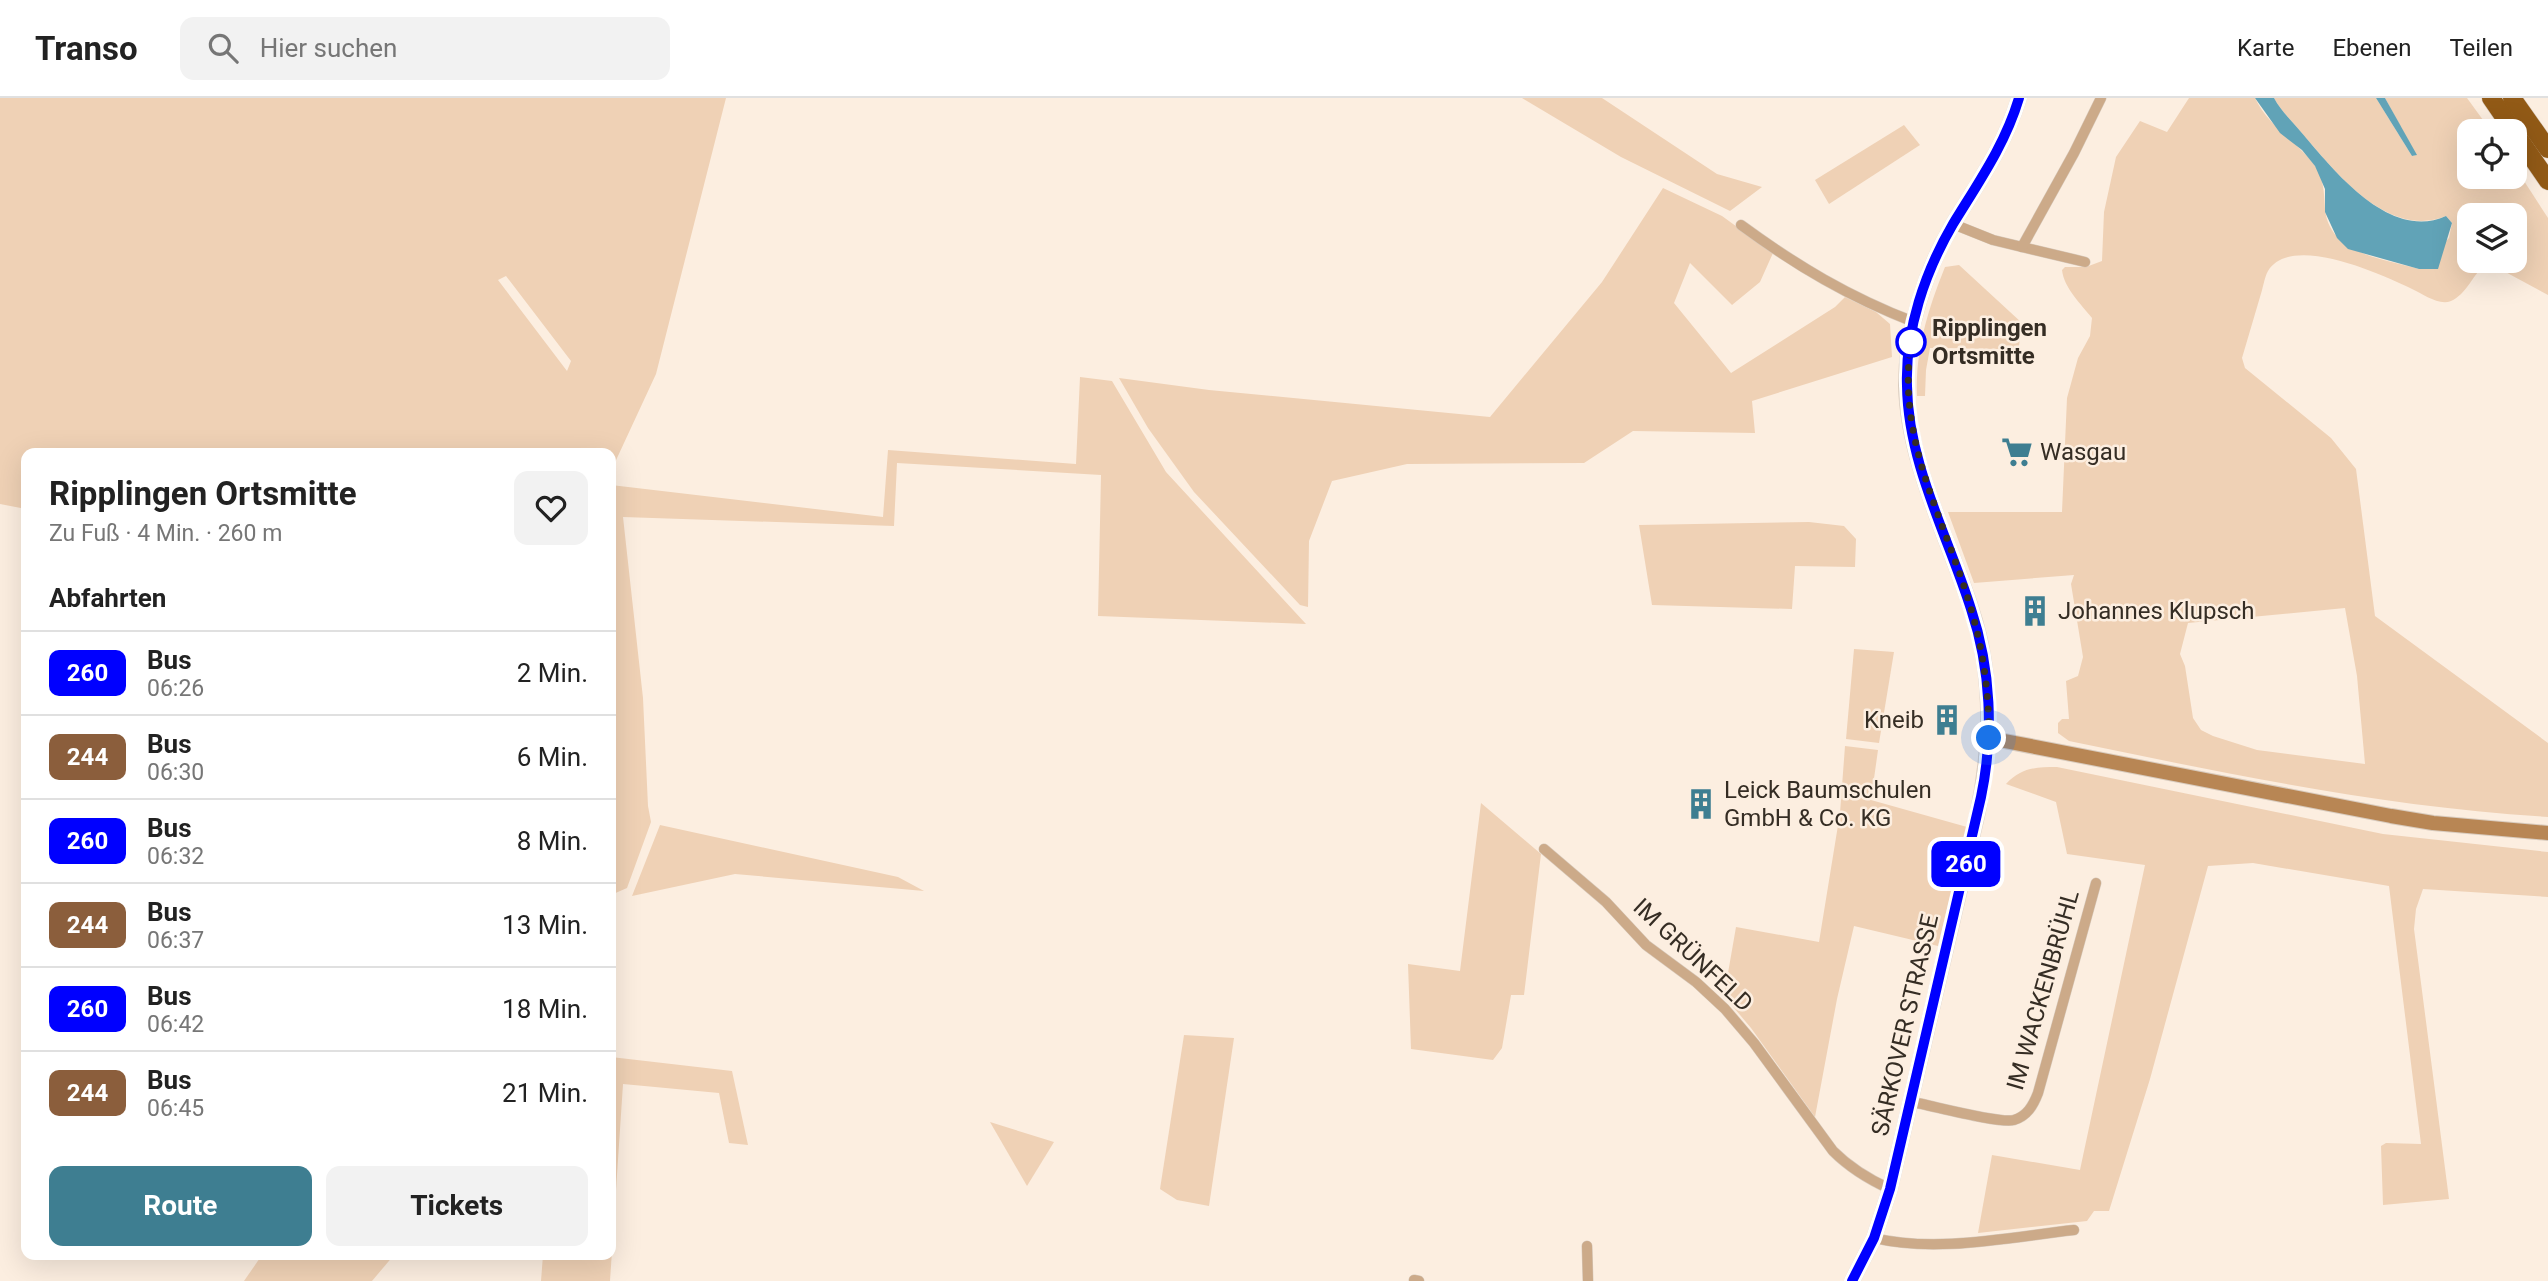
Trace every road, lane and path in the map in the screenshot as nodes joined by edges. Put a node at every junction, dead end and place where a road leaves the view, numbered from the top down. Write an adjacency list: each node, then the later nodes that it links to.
1 (2019, 98): 7 (main road, SÄRKOVER STRASSE)
2 (2101, 98): 9 (street)
3 (2491, 98): 6 (highway)
4 (2512, 98): 5 (highway)
5 (2548, 149)
6 (2548, 181)
7 (1953, 224): 9 (street); 11 (main road, SÄRKOVER STRASSE)
8 (1741, 225): 11 (street)
9 (2022, 247): 10 (street)
10 (2085, 262)
11 (1914, 322): 12 (main road, SÄRKOVER STRASSE)
12 (1989, 738): 13 (main road); 16 (main road, SÄRKOVER STRASSE)
13 (2548, 833)
14 (1544, 849): 17 (street, IM GRÜNFELD)
15 (2096, 883): 16 (street, IM WACKENBRÜHL)
16 (1912, 1102): 17 (main road, SÄRKOVER STRASSE)
17 (1890, 1189): 19 (main road, SÄRKOVER STRASSE)
18 (2074, 1230): 19 (street)
19 (1874, 1238): 22 (main road, SÄRKOVER STRASSE)
20 (1587, 1245): 21 (street)
21 (1588, 1281)
22 (1852, 1281)

